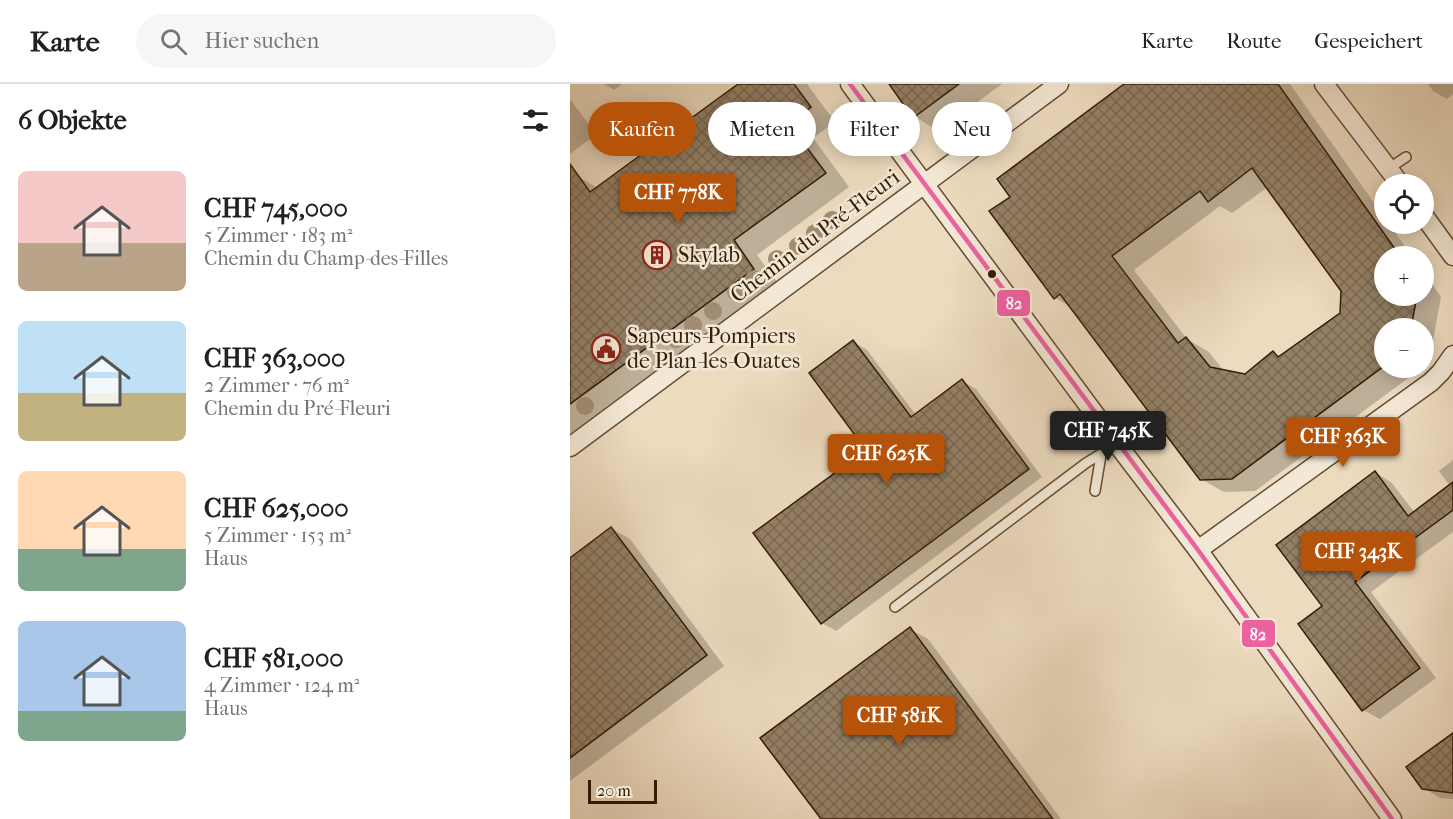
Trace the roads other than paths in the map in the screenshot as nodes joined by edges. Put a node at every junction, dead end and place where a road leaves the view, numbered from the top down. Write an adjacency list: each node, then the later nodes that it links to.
1 (850, 84): 7 (street)
2 (1059, 84): 7 (street, Chemin du Pré-Fleuri)
3 (1324, 84): 5 (street)
4 (1406, 157): 5 (lane)
5 (1388, 169): 6 (street)
6 (1392, 174)
7 (926, 184): 11 (street); 12 (street, Chemin du Pré-Fleuri)
8 (1434, 229): 9 (street)
9 (1453, 255)
10 (1453, 355): 15 (street)
11 (1117, 444): 13 (lane); 15 (street)
12 (570, 447)
13 (1101, 455): 14 (lane); 16 (lane)
14 (1095, 491)
15 (1198, 550): 17 (street)
16 (895, 607)
17 (1392, 819)

